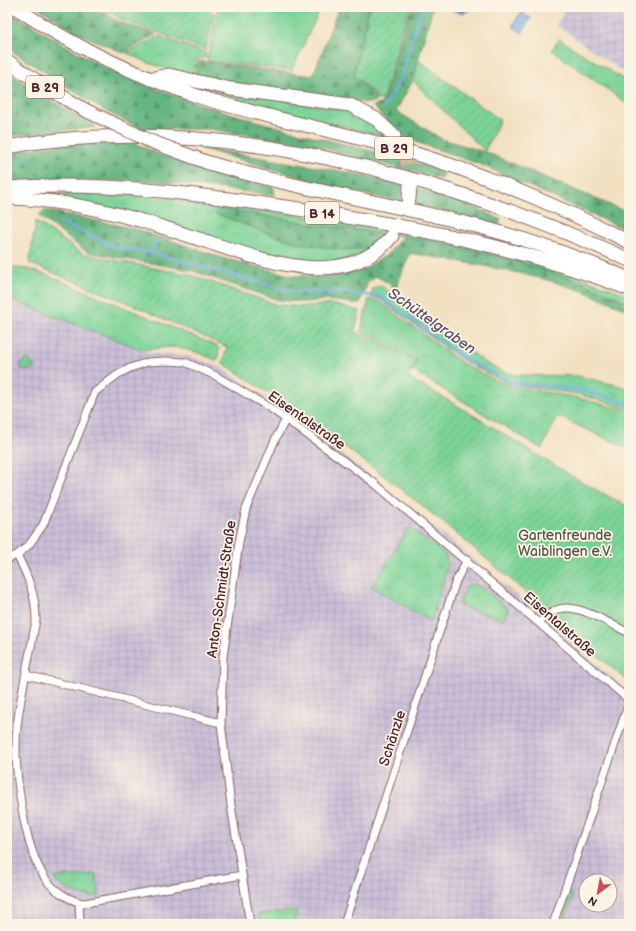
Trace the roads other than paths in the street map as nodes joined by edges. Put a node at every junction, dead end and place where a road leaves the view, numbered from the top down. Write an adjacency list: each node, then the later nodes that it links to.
1 (15, 7): 3 (highway, B 29)
2 (7, 61): 11 (highway, B 29, bridge)
3 (149, 79): 4 (highway); 9 (highway, B 29)
4 (394, 136)
5 (7, 146): 10 (highway)
6 (7, 188): 12 (highway, B 14)
7 (7, 198): 8 (highway)
8 (392, 236)
9 (629, 242)
10 (629, 260)
11 (629, 279)
12 (629, 289)
13 (286, 419): 14 (street, Eisentalstraße); 16 (street, Eisentalstraße); 22 (street, Anton-Schmidt-Straße)
14 (17, 555): 15 (street, Eisentalstraße); 19 (street)
15 (7, 558)
16 (467, 560): 17 (street, Eisentalstraße); 27 (street, Schänzle)
17 (539, 622): 18 (street); 20 (street, Eisentalstraße)
18 (629, 633)
19 (26, 675): 22 (street); 24 (street)
20 (629, 700)
21 (629, 704): 28 (street)
22 (220, 723): 23 (street, Anton-Schmidt-Straße)
23 (242, 875): 24 (street); 26 (street, Anton-Schmidt-Straße)
24 (80, 902): 25 (street)
25 (80, 924)
26 (250, 924)
27 (344, 924)
28 (553, 924)

